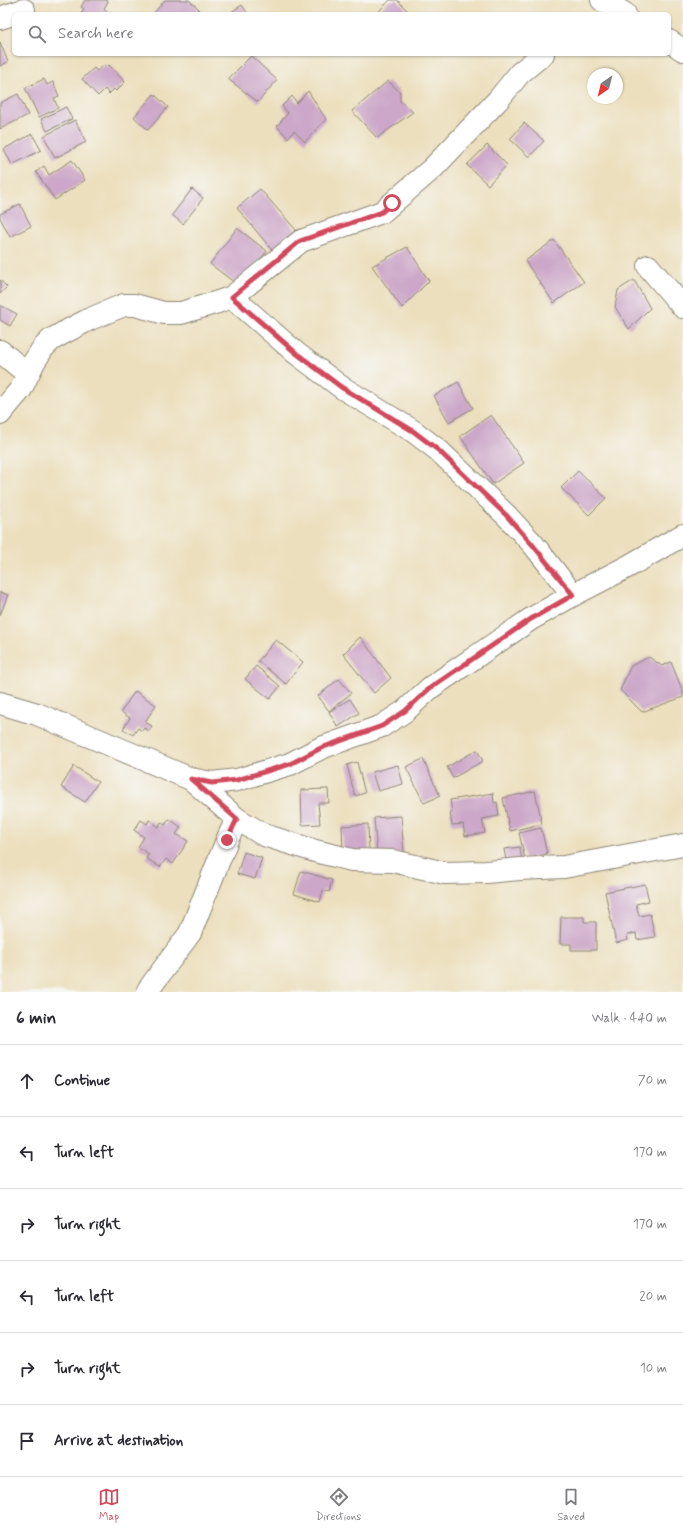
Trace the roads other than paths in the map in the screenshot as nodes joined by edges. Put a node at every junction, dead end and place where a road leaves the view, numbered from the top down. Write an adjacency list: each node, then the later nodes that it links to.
1 (602, 4): 4 (street)
2 (24, 10): 3 (street)
3 (18, 12)
4 (620, 12)
5 (12, 14): 6 (street)
6 (0, 18)
7 (671, 42): 8 (street)
8 (683, 50)
9 (541, 56): 11 (street)
10 (648, 266): 12 (street)
11 (232, 297): 14 (street); 17 (street)
12 (683, 307)
13 (0, 351): 14 (street)
14 (28, 374): 15 (street)
15 (0, 414)
16 (683, 535): 17 (street)
17 (573, 595): 19 (street)
18 (0, 703): 19 (street)
19 (191, 779): 20 (street)
20 (237, 819): 21 (street); 22 (street)
21 (683, 845)
22 (148, 990)

